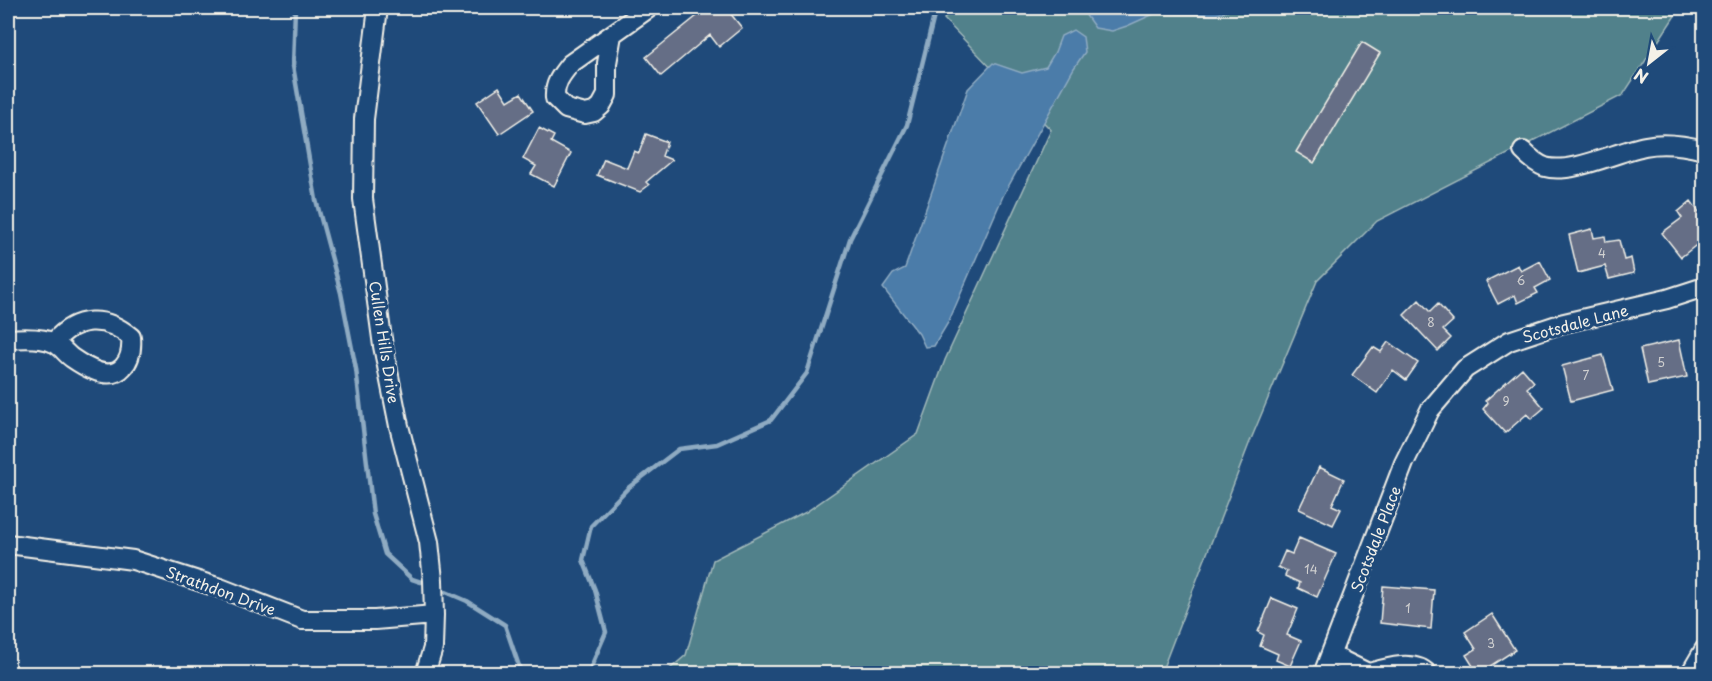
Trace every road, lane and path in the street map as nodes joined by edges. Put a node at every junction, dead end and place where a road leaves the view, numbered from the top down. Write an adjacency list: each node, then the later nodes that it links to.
1 (378, 8): 11 (street, Cullen Hills Drive)
2 (649, 8): 3 (street)
3 (612, 35)
4 (1704, 150): 5 (street)
5 (1523, 151)
6 (1704, 287): 9 (street, Scotsdale Lane)
7 (8, 339): 8 (street)
8 (54, 342)
9 (1432, 407): 13 (street, Scotsdale Place)
10 (8, 544): 11 (street, Strathdon Drive)
11 (434, 615): 15 (street, Cullen Hills Drive)
12 (1704, 650): 18 (street)
13 (1331, 656): 14 (street); 16 (street, Scotsdale Place)
14 (1370, 673): 17 (street)
15 (425, 674)
16 (1323, 674)
17 (1428, 674)
18 (1690, 674)

